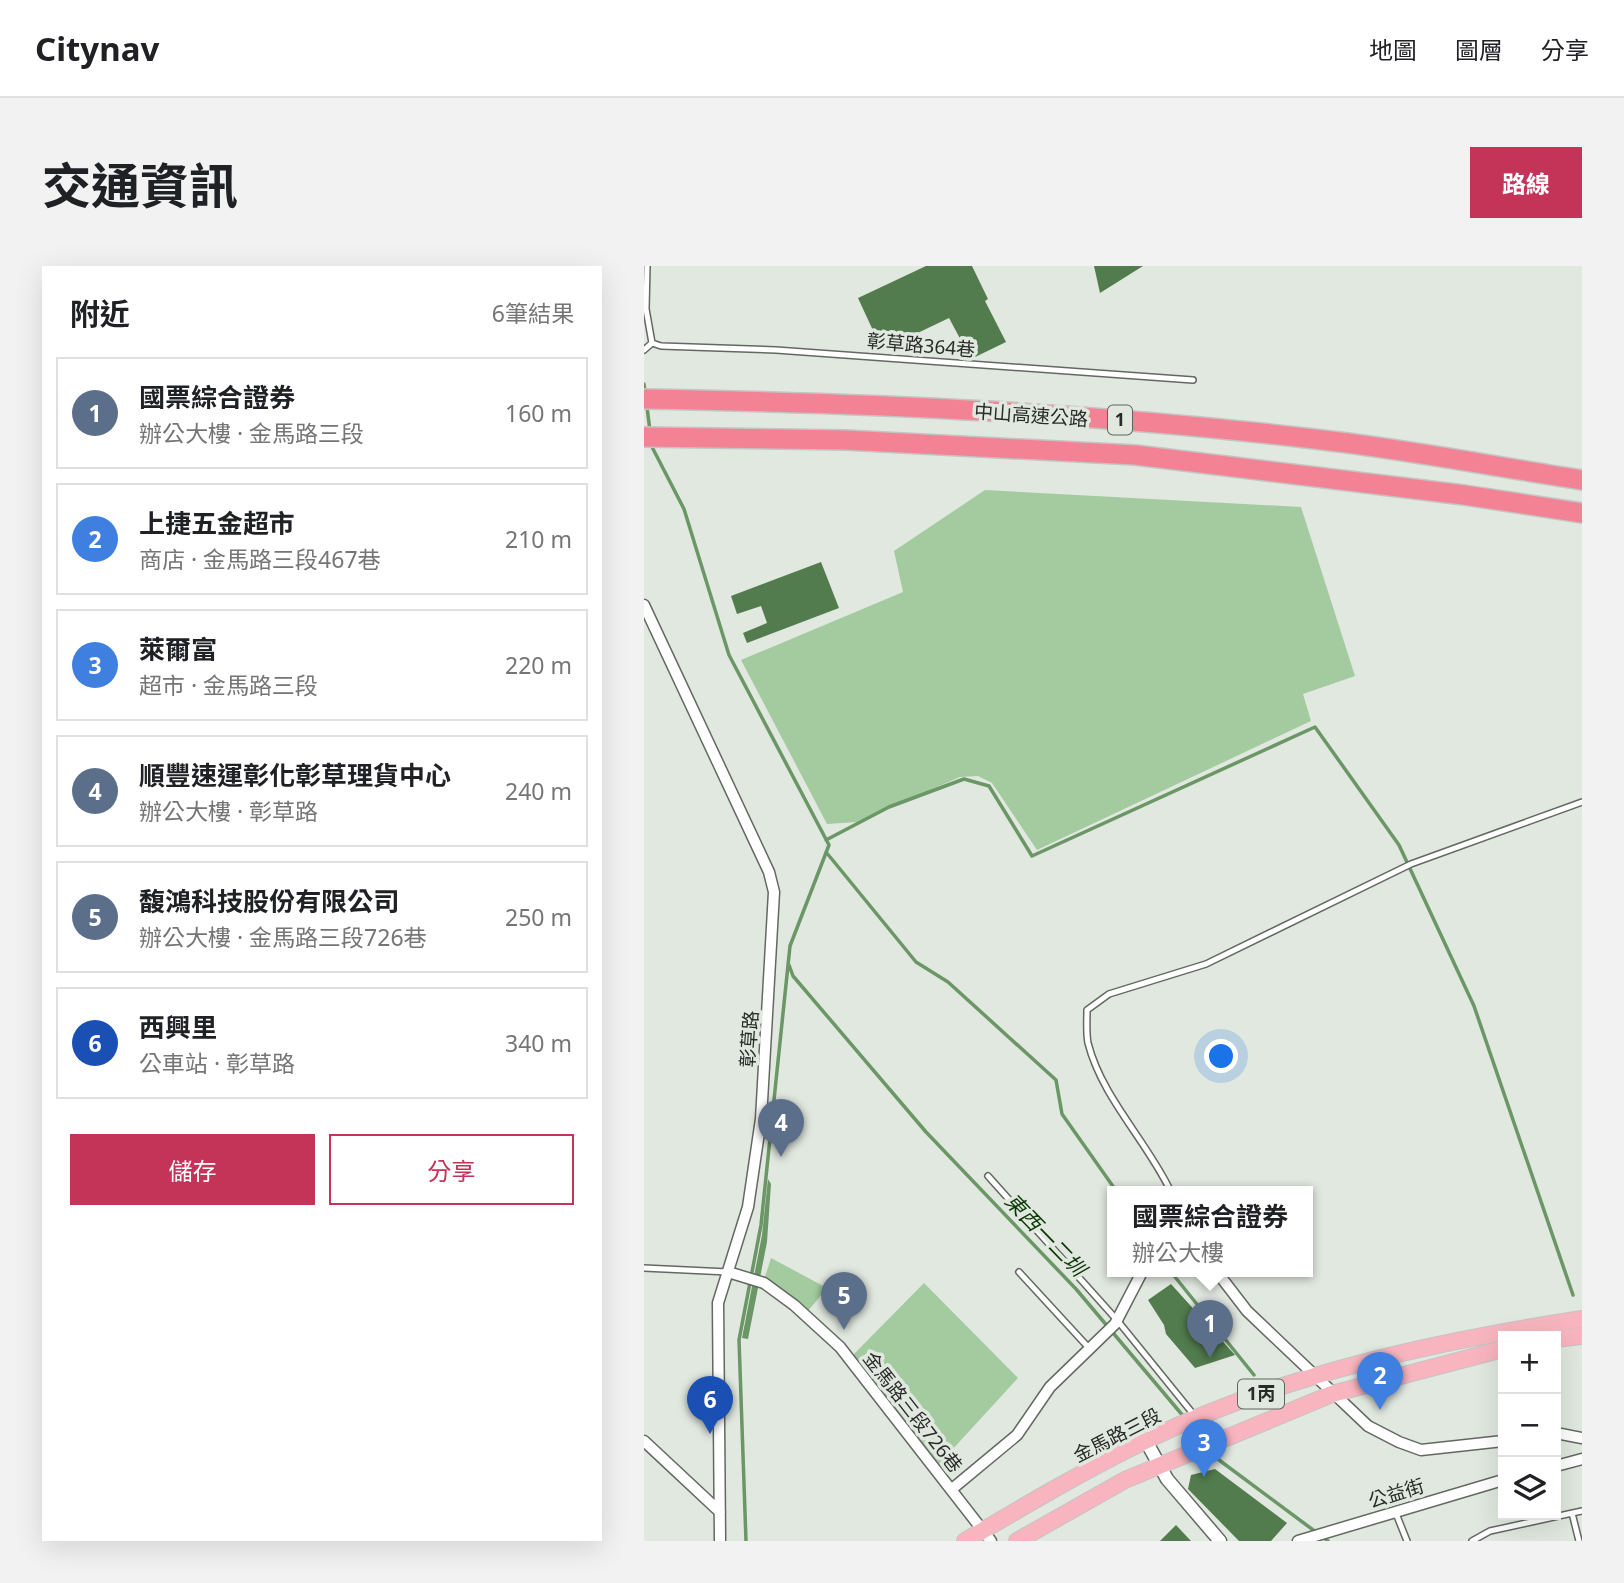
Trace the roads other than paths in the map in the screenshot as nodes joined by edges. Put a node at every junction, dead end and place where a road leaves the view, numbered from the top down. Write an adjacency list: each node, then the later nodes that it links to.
1 (647, 266): 2 (lane)
2 (648, 347): 3 (lane, 彰草路364巷)
3 (1193, 380)
4 (649, 400): 6 (highway, 中山高速公路 / 1)
5 (651, 437): 7 (highway, 中山高速公路 / 1)
6 (1582, 480)
7 (1582, 513)
8 (644, 605): 13 (street, 彰草路)
9 (1582, 802): 11 (lane)
10 (988, 1176): 18 (lane)
11 (1168, 1186)
12 (644, 1268): 13 (lane)
13 (728, 1272): 35 (street, 金馬路三段726巷); 38 (street, 彰草路)
14 (1019, 1272): 21 (lane)
15 (1139, 1277): 18 (street)
16 (1221, 1277): 23 (street)
17 (1582, 1319): 23 (main road, 金馬路三段 / 1丙)
18 (1116, 1322): 21 (street); 25 (lane)
19 (1582, 1336): 20 (main road)
20 (1561, 1338)
21 (1088, 1348): 35 (street)
22 (1498, 1350): 24 (main road, 1丙)
23 (1316, 1375): 24 (street); 25 (main road, 金馬路三段 / 1丙)
24 (1332, 1394): 30 (street); 32 (main road, 1丙)
25 (1198, 1420): 29 (main road, 金馬路三段 / 1丙)
26 (1561, 1434): 27 (street)
27 (1582, 1438)
28 (644, 1441): 38 (street)
29 (1146, 1441): 32 (street); 40 (main road, 金馬路三段 / 1丙)
30 (1498, 1442)
31 (1582, 1459): 33 (street)
32 (1158, 1465): 43 (main road, 1丙); 44 (street)
33 (1561, 1465)
34 (1498, 1481): 36 (street, 公益街)
35 (952, 1489): 40 (street, 金馬路三段726巷)
36 (1395, 1511): 45 (street, 公益街); 46 (lane)
37 (1582, 1511): 39 (lane)
38 (720, 1512): 41 (street, 彰草路)
39 (1572, 1513): 47 (lane); 48 (lane)
40 (988, 1535): 42 (main road, 金馬路三段 / 1丙)
41 (720, 1541)
42 (965, 1541)
43 (1017, 1541)
44 (1220, 1541)
45 (1298, 1541)
46 (1407, 1541)
47 (1472, 1541)
48 (1579, 1541)

